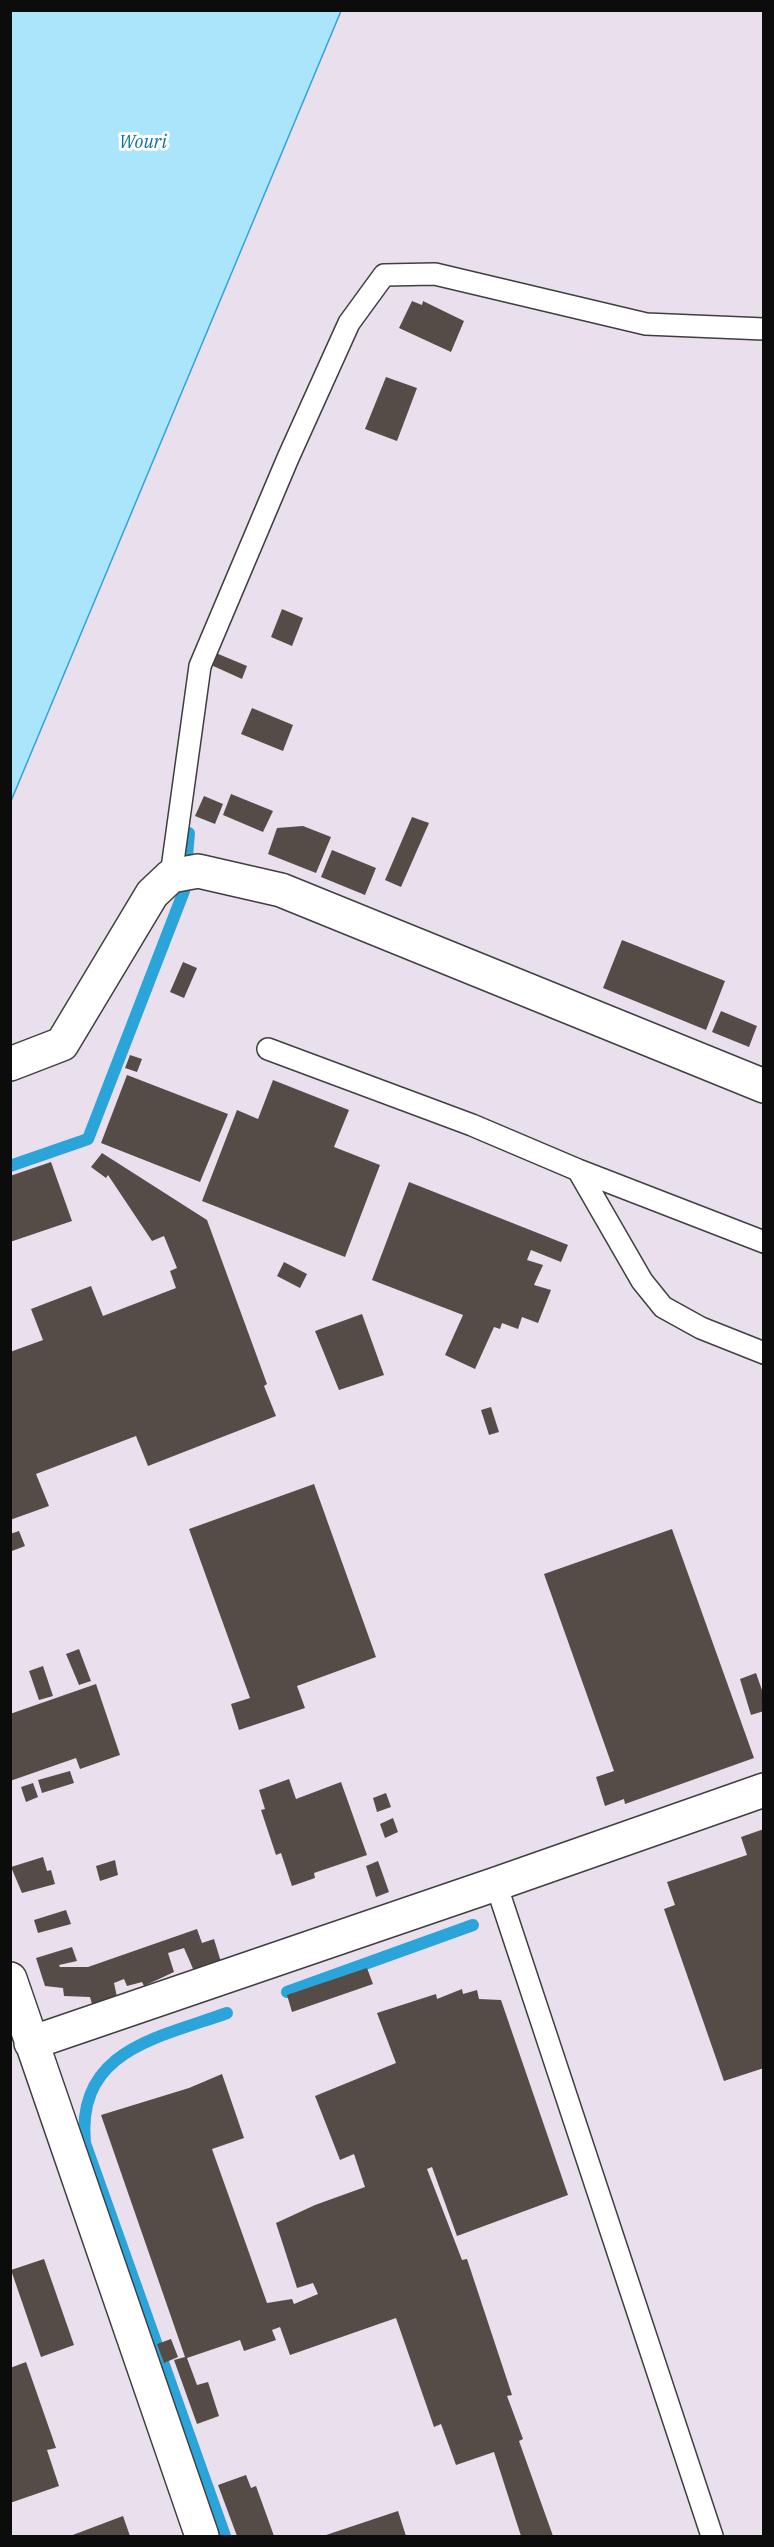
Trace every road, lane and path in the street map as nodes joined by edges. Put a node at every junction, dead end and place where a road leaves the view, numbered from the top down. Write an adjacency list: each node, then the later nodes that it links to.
1 (764, 329): 2 (lane)
2 (171, 876): 4 (street); 5 (street)
3 (268, 1049): 6 (lane)
4 (10, 1064)
5 (764, 1086)
6 (578, 1170): 7 (lane); 8 (lane)
7 (764, 1242)
8 (764, 1353)
9 (764, 1790): 10 (street)
10 (496, 1884): 12 (street); 14 (lane)
11 (12, 1986): 12 (street)
12 (31, 2043): 13 (street)
13 (202, 2536)
14 (712, 2536)

